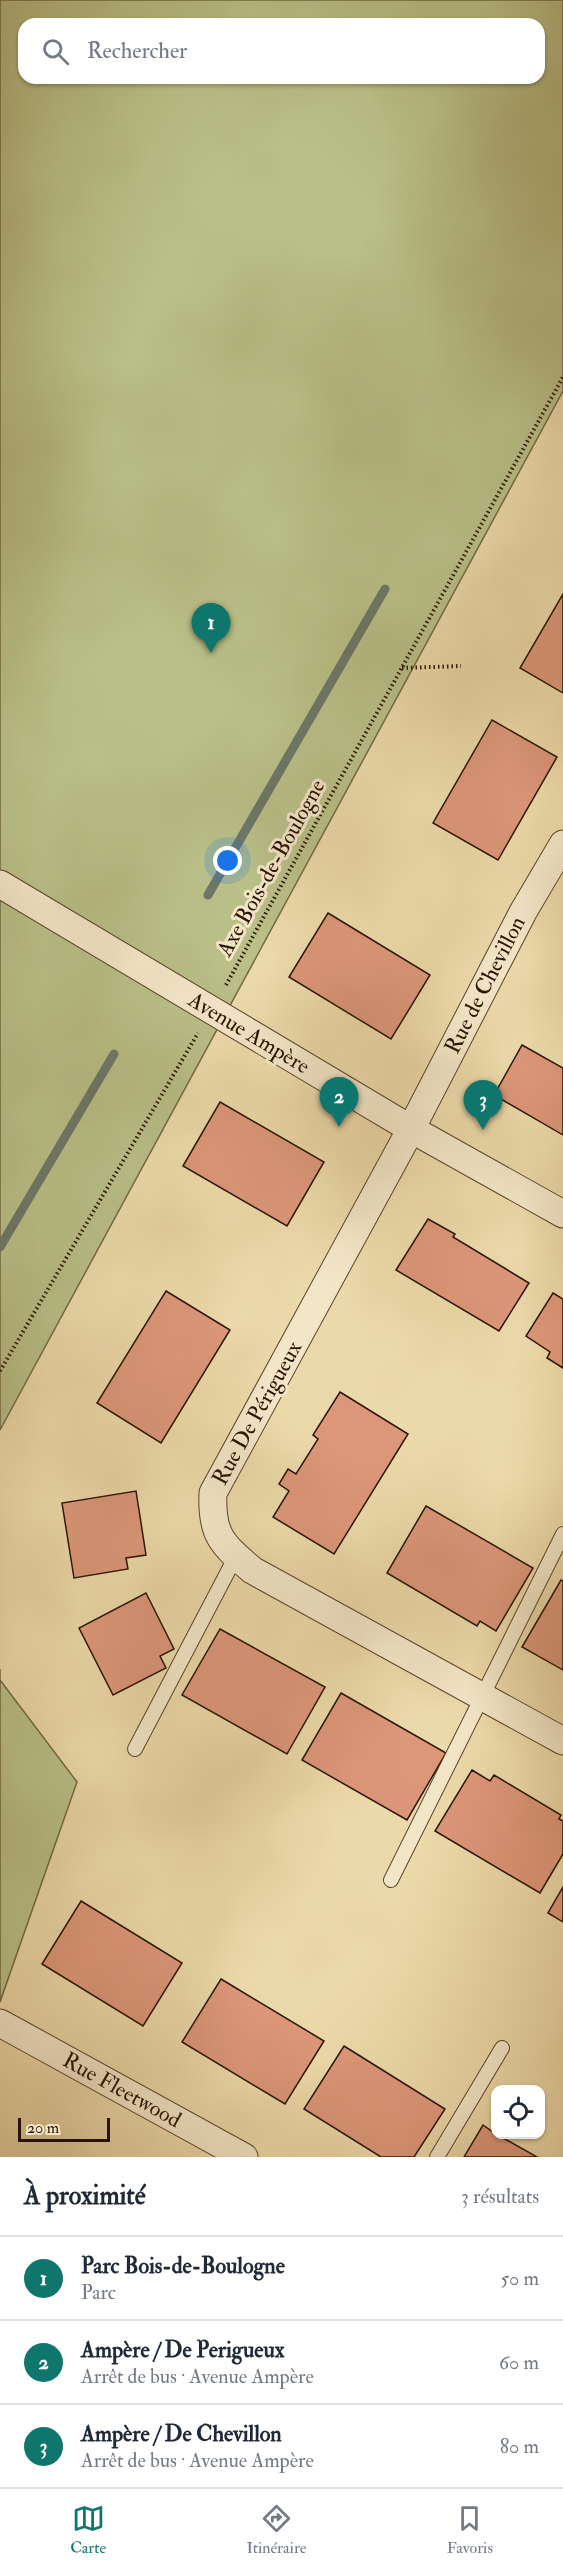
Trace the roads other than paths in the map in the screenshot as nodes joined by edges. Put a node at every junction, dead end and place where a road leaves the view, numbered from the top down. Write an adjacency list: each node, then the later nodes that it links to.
1 (563, 844): 3 (street, Rue de Chevillon)
2 (0, 884): 3 (street, Avenue Ampère)
3 (411, 1129): 4 (street, Avenue Ampère); 6 (street, Rue De Périgueux)
4 (563, 1214)
5 (563, 1534): 7 (lane)
6 (236, 1556): 7 (street, Rue De Périgueux); 9 (lane)
7 (482, 1695): 8 (street, Rue De Périgueux); 10 (lane)
8 (563, 1741)
9 (135, 1749)
10 (391, 1880)
11 (0, 2023): 13 (street, Rue Fleetwood)
12 (502, 2048): 14 (lane)
13 (244, 2157)
14 (437, 2157)

